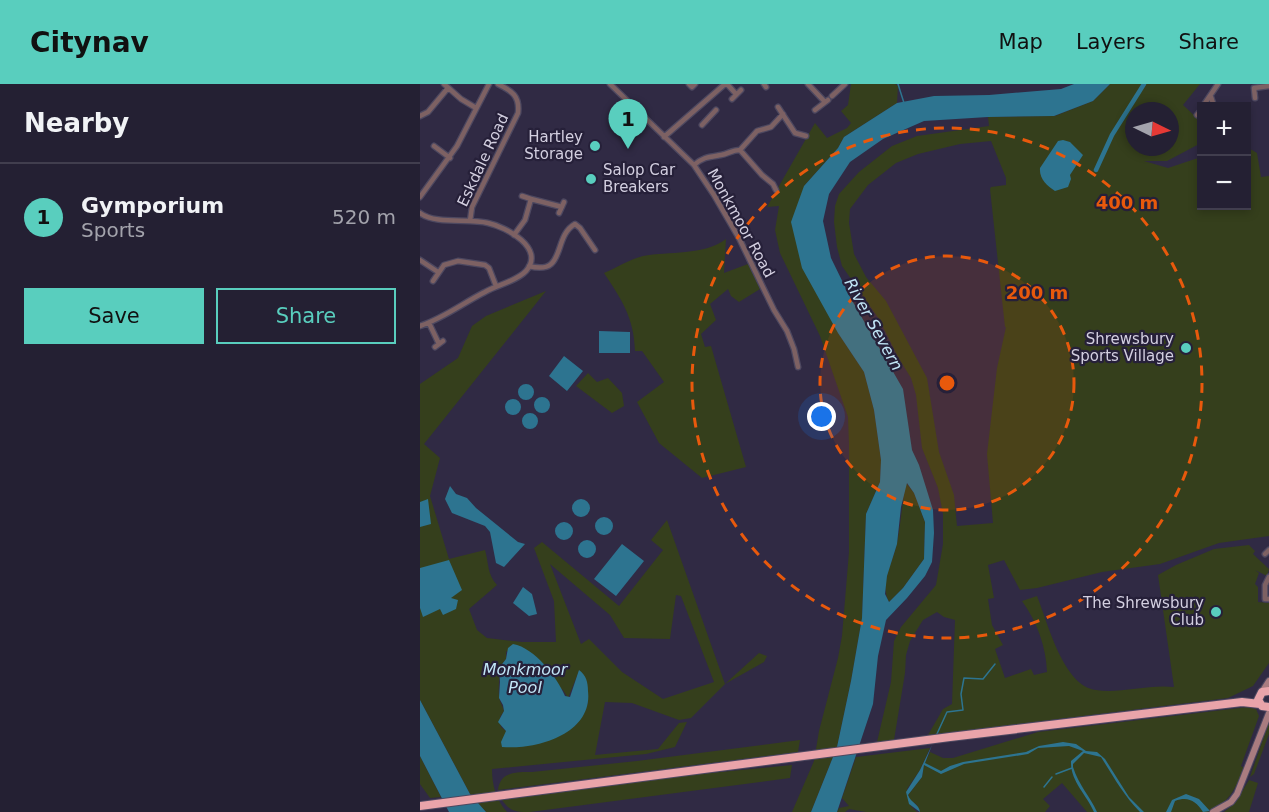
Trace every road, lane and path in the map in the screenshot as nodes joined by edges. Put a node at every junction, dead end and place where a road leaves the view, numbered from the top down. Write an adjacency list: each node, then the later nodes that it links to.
1 (489, 84): 22 (street)
2 (498, 84): 41 (street, Eskdale Road)
3 (689, 84): 4 (street)
4 (695, 84)
5 (726, 84): 13 (street); 20 (street)
6 (808, 84): 17 (street)
7 (845, 84): 14 (street)
8 (1218, 84): 15 (street)
9 (611, 85): 29 (street, Monkmoor Road)
10 (834, 85): 14 (street)
11 (446, 86): 22 (street); 25 (street)
12 (1269, 86): 16 (street)
13 (741, 90)
14 (838, 91): 17 (street)
15 (1211, 97): 18 (street); 19 (street)
16 (1255, 98)
17 (828, 99): 23 (street)
18 (1207, 102)
19 (1213, 102)
20 (703, 103): 27 (street); 29 (street)
21 (778, 107): 24 (street)
22 (476, 108): 33 (street)
23 (815, 110)
24 (783, 114): 28 (street); 30 (street)
25 (420, 116)
26 (755, 124): 28 (street)
27 (702, 125)
28 (757, 131): 32 (street)
29 (664, 137): 34 (street, Monkmoor Road)
30 (804, 137)
31 (434, 146): 33 (street)
32 (740, 150): 34 (street); 35 (street)
33 (450, 158): 37 (street)
34 (693, 165): 54 (street, Monkmoor Road)
35 (776, 186)
36 (522, 196): 38 (street)
37 (420, 197)
38 (531, 199): 40 (street); 42 (street)
39 (420, 213): 41 (street)
40 (559, 213)
41 (470, 221): 42 (street)
42 (514, 235): 47 (street)
43 (597, 240): 44 (street)
44 (591, 244): 45 (street); 47 (street)
45 (595, 250)
46 (424, 260): 48 (street)
47 (530, 266): 50 (street)
48 (438, 273): 49 (street); 50 (street)
49 (433, 281)
50 (496, 286): 51 (street)
51 (429, 323): 52 (street); 53 (street)
52 (420, 326)
53 (439, 344)
54 (798, 367)
55 (1269, 577): 56 (street)
56 (1267, 599)
57 (1269, 681): 58 (main road)
58 (1264, 700): 60 (main road); 61 (highway)
59 (1269, 713): 60 (main road)
60 (1264, 721): 62 (main road)
61 (420, 806)
62 (1213, 812)

